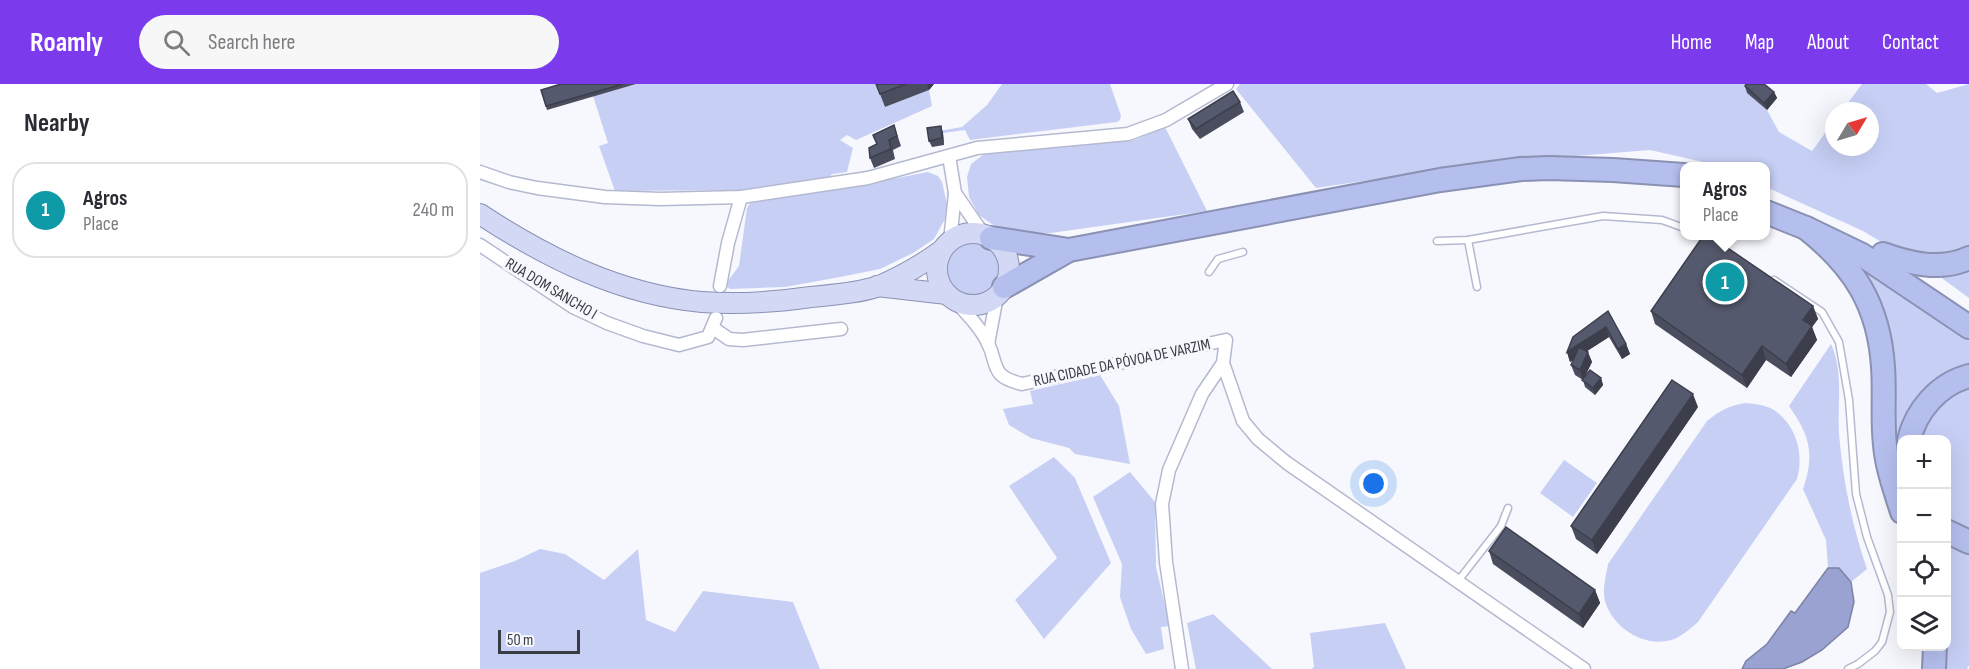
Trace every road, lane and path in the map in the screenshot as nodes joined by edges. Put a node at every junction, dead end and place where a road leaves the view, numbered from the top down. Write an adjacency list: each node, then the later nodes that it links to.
1 (1227, 84): 2 (street)
2 (949, 156): 7 (street); 8 (street)
3 (1626, 171): 5 (highway); 6 (highway); 19 (highway)
4 (480, 172): 8 (street)
5 (1680, 175)
6 (1680, 184)
7 (955, 193): 14 (street); 18 (street)
8 (741, 197): 25 (street)
9 (1770, 197): 21 (highway)
10 (480, 214): 26 (main road)
11 (1770, 214): 13 (highway)
12 (1680, 227): 15 (lane)
13 (1806, 228): 31 (highway); 37 (highway)
14 (988, 236): 18 (main road); 19 (highway); 28 (main road)
15 (1468, 240): 16 (lane); 27 (lane)
16 (1437, 241)
17 (480, 245): 32 (street, RUA DOM SANCHO I)
18 (946, 246): 26 (main road); 29 (main road)
19 (1069, 250): 28 (highway)
20 (1243, 252): 23 (lane)
21 (1883, 254): 22 (highway); 30 (highway)
22 (1969, 258)
23 (1209, 272)
24 (1765, 274): 45 (lane)
25 (720, 286)
26 (878, 286): 29 (main road)
27 (1477, 287)
28 (1001, 292): 29 (main road); 33 (street)
29 (951, 297): 33 (street, RUA CIDADE DA PÓVOA DE VARZIM)
30 (1969, 311)
31 (1969, 327)
32 (842, 329)
33 (988, 344): 34 (street, RUA CIDADE DA PÓVOA DE VARZIM)
34 (1223, 363): 41 (street); 43 (street)
35 (1969, 376): 36 (highway)
36 (1911, 435)
37 (1897, 497)
38 (1508, 508): 41 (lane)
39 (1951, 533): 40 (highway)
40 (1969, 542)
41 (1458, 582): 44 (street)
42 (1935, 651): 46 (highway)
43 (1182, 669)
44 (1584, 669)
45 (1848, 669)
46 (1934, 669)

